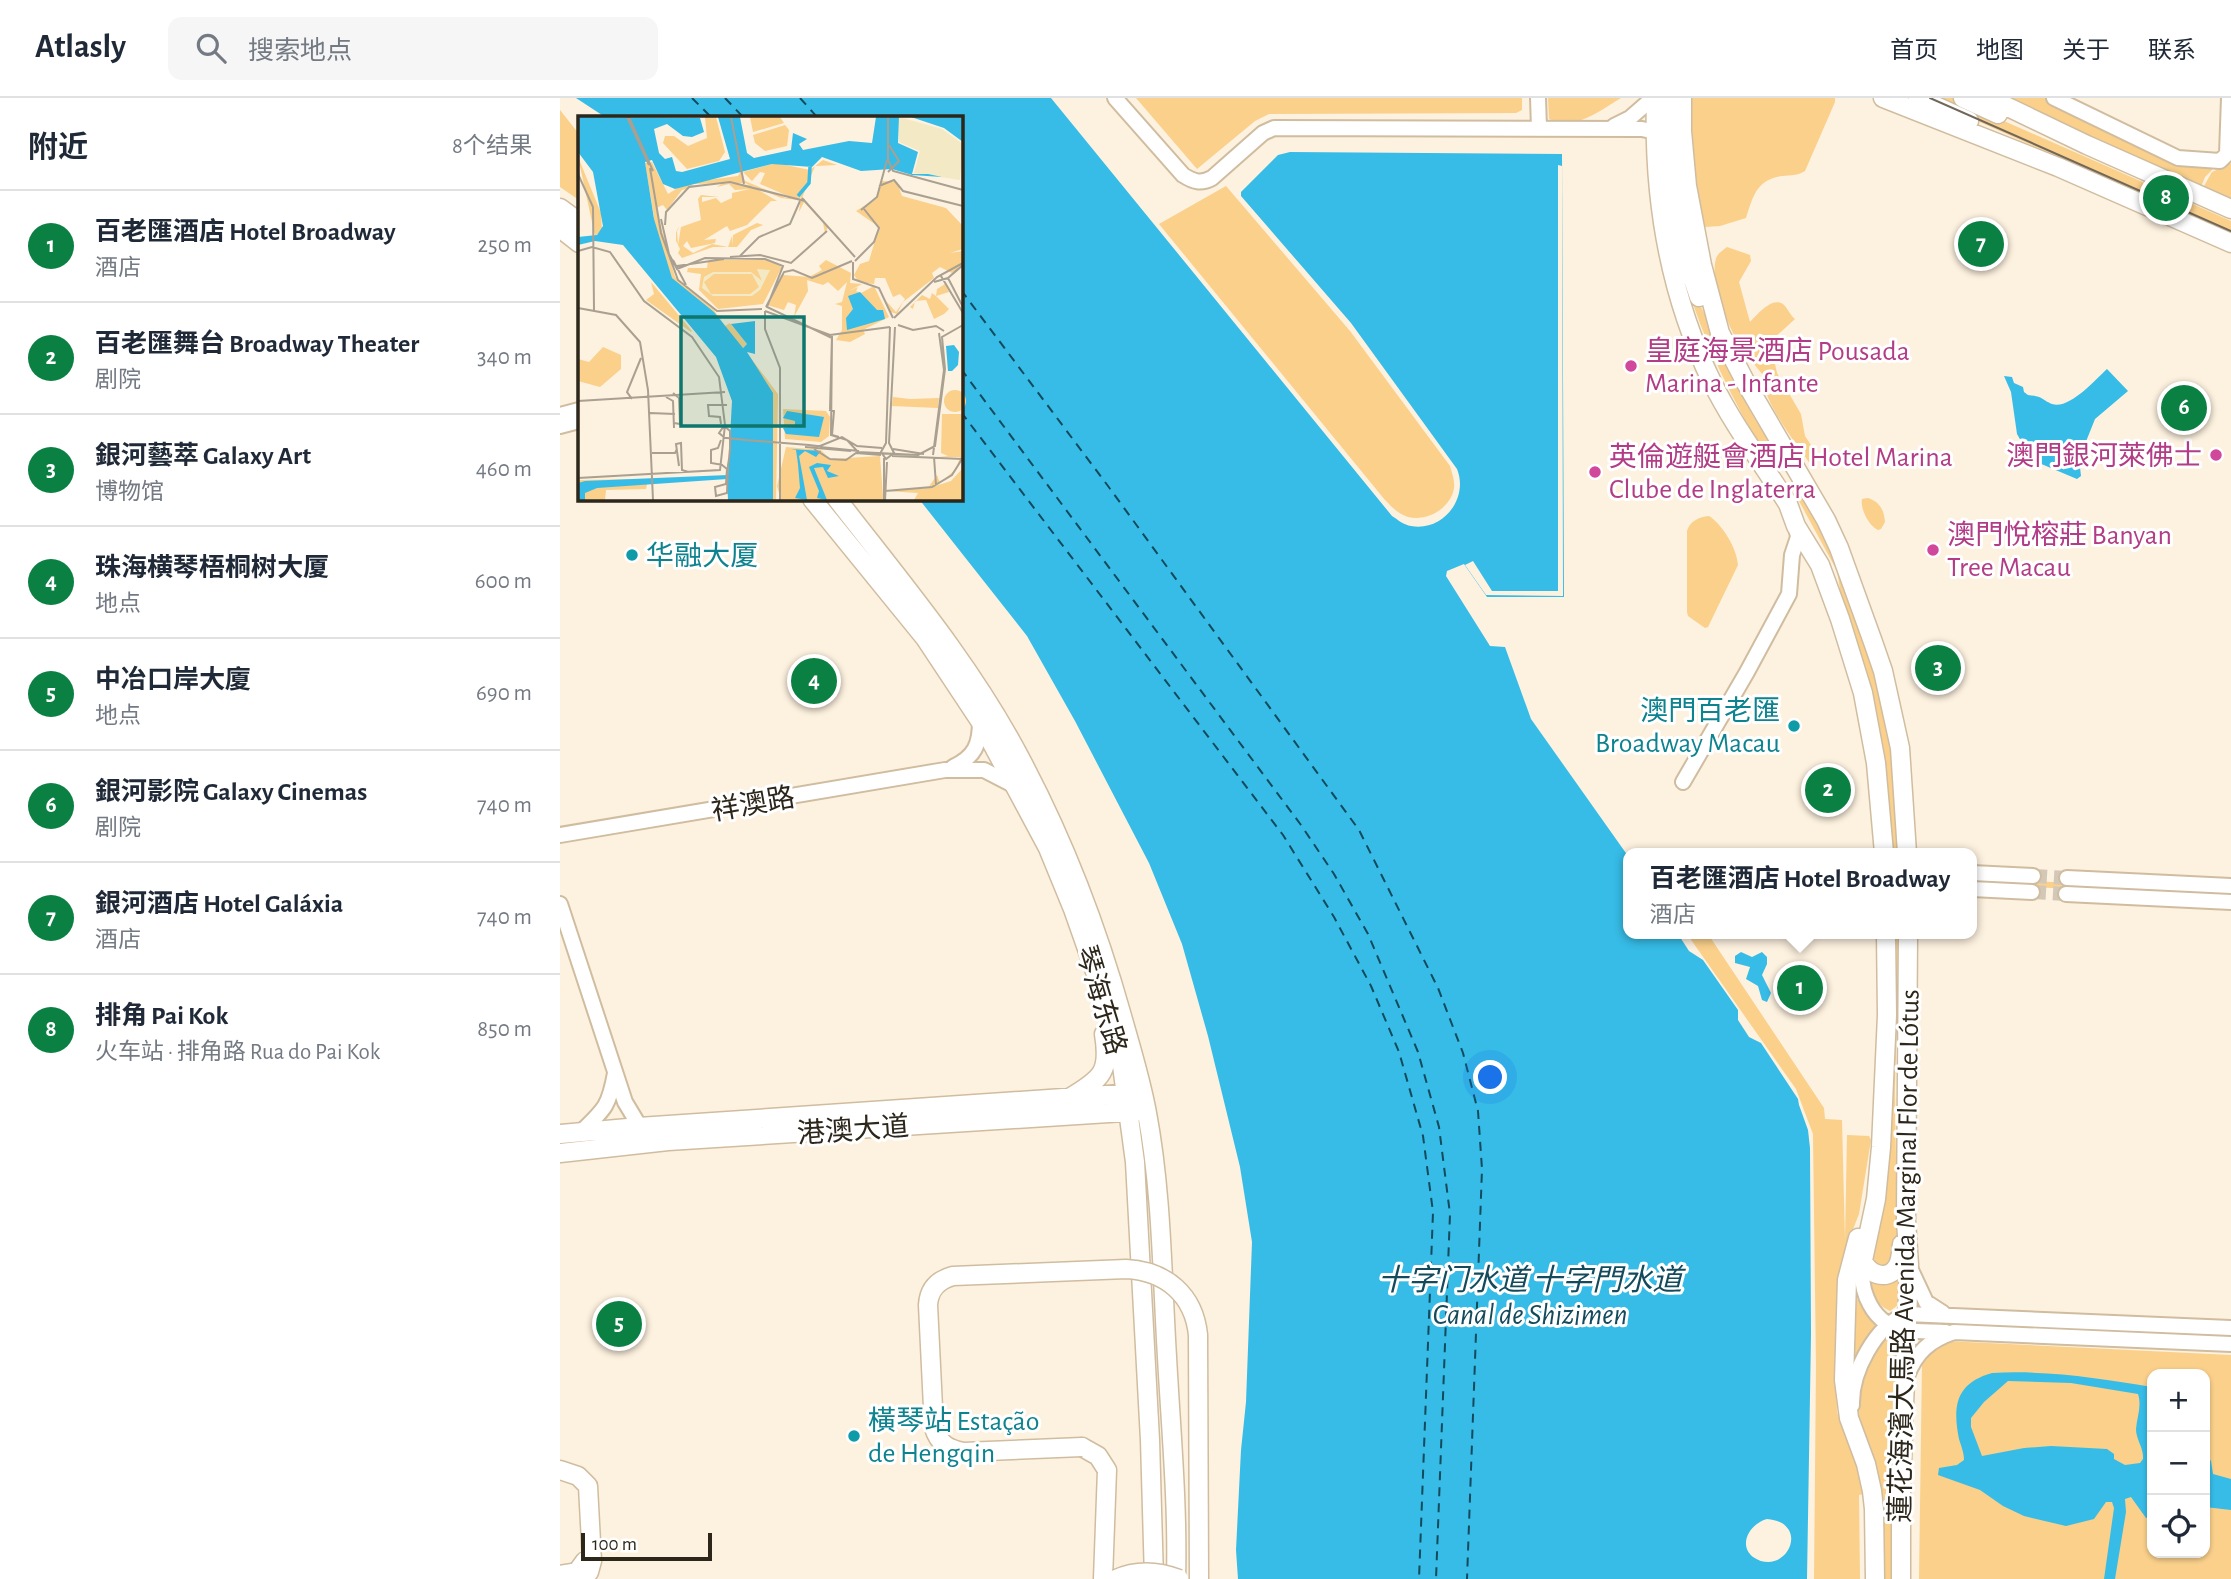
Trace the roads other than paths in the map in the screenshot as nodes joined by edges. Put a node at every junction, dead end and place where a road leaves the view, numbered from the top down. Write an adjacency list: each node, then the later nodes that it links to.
1 (1115, 98): 12 (street)
2 (1538, 98): 12 (street)
3 (1655, 98): 13 (street); 14 (main road)
4 (1669, 98): 24 (main road)
5 (1682, 98): 24 (main road)
6 (1883, 98): 17 (main road)
7 (1918, 98): 17 (main road)
8 (1963, 98): 15 (main road)
9 (1989, 98): 15 (main road)
10 (2054, 98): 16 (street)
11 (2229, 98): 16 (street)
12 (1539, 128): 13 (street)
13 (1606, 128): 14 (street)
14 (1656, 137): 30 (main road)
15 (2087, 145): 19 (main road)
16 (2229, 154)
17 (2059, 167): 23 (main road)
18 (560, 208): 20 (main road)
19 (2231, 209)
20 (578, 221)
21 (560, 228): 22 (main road)
22 (578, 242)
23 (2231, 243)
24 (1720, 333): 29 (main road)
25 (578, 410): 26 (street)
26 (560, 415)
27 (578, 421): 28 (street)
28 (560, 426)
29 (1784, 447): 30 (main road); 31 (main road)
30 (1764, 466): 34 (main road)
31 (1803, 479): 34 (main road); 42 (main road)
32 (813, 500): 38 (main road, 琴海东路)
33 (838, 500): 61 (main road, 琴海东路)
34 (1788, 504): 35 (main road)
35 (1796, 526): 36 (main road); 37 (street)
36 (1820, 565): 37 (street); 44 (main road)
37 (1792, 570): 40 (street)
38 (980, 721): 39 (street, 祥澳路); 41 (main road, 琴海东路)
39 (945, 770): 41 (street, 祥澳路); 43 (street, 祥澳路)
40 (1683, 782)
41 (1015, 786): 58 (main road, 琴海东路)
42 (1906, 830): 45 (main road); 46 (street)
43 (560, 835)
44 (1884, 848)
45 (1907, 848)
46 (1911, 848)
47 (1977, 873): 48 (street)
48 (2033, 876)
49 (2067, 878): 50 (street)
50 (2231, 886)
51 (1977, 888): 52 (street)
52 (2032, 892)
53 (2066, 894): 54 (street)
54 (2231, 902)
55 (560, 904): 59 (street)
56 (1886, 939): 66 (main road, 蓮花海濱大馬路 Avenida Marginal Flor de Lótus)
57 (1908, 939): 67 (main road, 蓮花海濱大馬路 Avenida Marginal Flor de Lótus)
58 (1106, 1008): 60 (main road); 61 (main road, 琴海东路)
59 (615, 1072): 62 (street); 63 (street)
60 (1071, 1097): 61 (main road, 港澳大道); 62 (main road, 港澳大道)
61 (1136, 1102): 64 (main road, 港澳大道); 83 (main road, 琴海东路); 84 (main road, 琴海东路)
62 (639, 1127): 63 (main road, 港澳大道); 64 (street)
63 (569, 1132)
64 (651, 1143): 65 (main road, 港澳大道)
65 (560, 1153)
66 (1878, 1171): 68 (main road, 蓮花海濱大馬路 Avenida Marginal Flor de Lótus); 76 (main road, 蓮花海濱大馬路 Avenida Marginal Flor de Lótus)
67 (1906, 1221): 68 (main road); 69 (main road, 蓮花海濱大馬路 Avenida Marginal Flor de Lótus)
68 (1863, 1259): 71 (street)
69 (1909, 1265): 70 (street); 71 (main road, 蓮花海濱大馬路 Avenida Marginal Flor de Lótus)
70 (1947, 1315): 71 (street); 72 (street)
71 (1901, 1323): 73 (street); 75 (main road, 蓮花海濱大馬路 Avenida Marginal Flor de Lótus); 76 (street)
72 (2231, 1328)
73 (1954, 1332): 74 (street); 75 (street)
74 (2231, 1344)
75 (1905, 1382): 87 (main road, 蓮花海濱大馬路 Avenida Marginal Flor de Lótus)
76 (1854, 1434): 86 (main road, 蓮花海濱大馬路 Avenida Marginal Flor de Lótus)
77 (560, 1470): 80 (main road)
78 (560, 1479): 79 (main road)
79 (560, 1575)
80 (581, 1579)
81 (1103, 1579): 85 (main road, bridge)
82 (1116, 1579): 84 (main road, bridge)
83 (1154, 1579)
84 (1177, 1579)
85 (1199, 1579)
86 (1874, 1579)
87 (1901, 1579)

